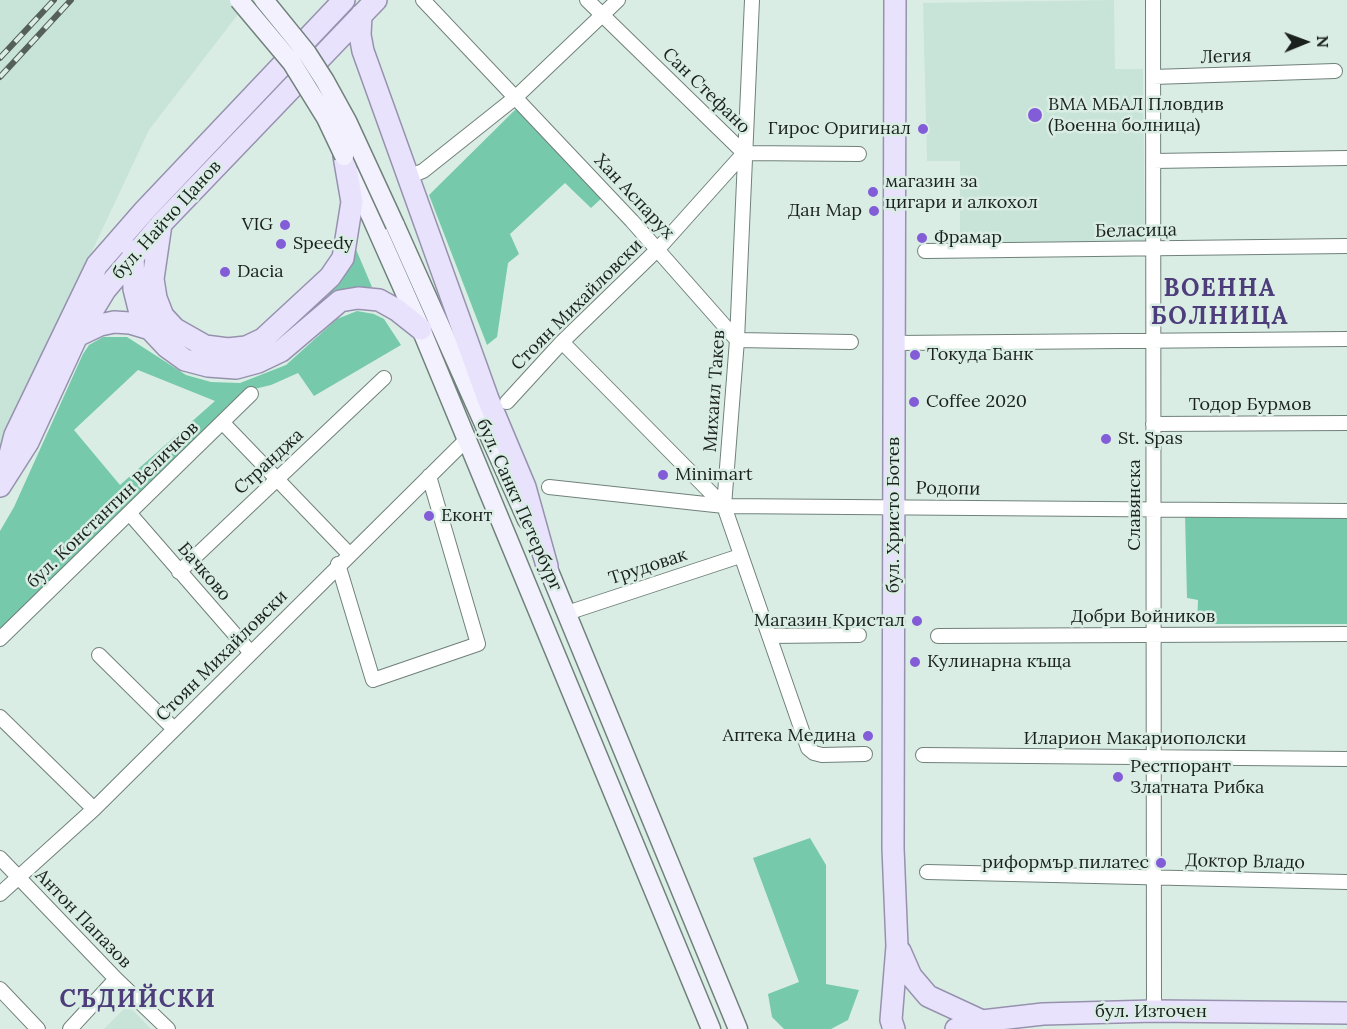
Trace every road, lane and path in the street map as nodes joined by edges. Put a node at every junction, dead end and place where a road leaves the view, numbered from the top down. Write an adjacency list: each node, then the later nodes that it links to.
1 (239, 0): 17 (main road, бул. Санкт Петербург, bridge)
2 (264, 0): 56 (main road, бул. Санкт Петербург, bridge)
3 (344, 0): 21 (main road, бул. Найчо Цанов)
4 (423, 0): 14 (street, Хан Аспарух)
5 (587, 0): 11 (street, Сан Стефано)
6 (618, 0): 11 (street)
7 (752, 0): 15 (street, Михаил Такев)
8 (895, 0): 36 (main road, бул. Христо Ботев)
9 (1152, 0): 13 (street, Славянска)
10 (368, 7): 20 (main road); 22 (main road, бул. Найчо Цанов)
11 (602, 15): 14 (street); 15 (street, Сан Стефано)
12 (1335, 71): 13 (street, Легия)
13 (1153, 77): 19 (street, Славянска)
14 (516, 97): 20 (street); 24 (street, Хан Аспарух)
15 (744, 153): 16 (street, Сан Стефано); 24 (street, Стоян Михайловски); 32 (street, Михаил Такев)
16 (859, 154)
17 (344, 156): 22 (main road); 29 (main road, бул. Санкт Петербург)
18 (1347, 158): 19 (street)
19 (1153, 161): 25 (street, Славянска)
20 (407, 177): 56 (main road)
21 (144, 210): 27 (main road); 46 (main road, бул. Найчо Цанов)
22 (161, 224): 27 (main road, бул. Найчо Цанов)
23 (1347, 246): 25 (street, Беласица)
24 (658, 249): 32 (street, Хан Аспарух); 33 (street, Стоян Михайловски)
25 (1154, 249): 26 (street, Беласица); 35 (street, Славянска)
26 (925, 251)
27 (132, 258): 28 (main road); 30 (main road, бул. Найчо Цанов)
28 (150, 329): 29 (main road); 30 (main road)
29 (421, 329): 43 (main road, бул. Санкт Петербург)
30 (77, 336): 46 (main road, бул. Найчо Цанов)
31 (1347, 339): 35 (street)
32 (737, 340): 34 (street); 48 (street, Михаил Такев)
33 (562, 342): 39 (street, Стоян Михайловски); 48 (street)
34 (851, 342)
35 (1153, 342): 36 (street); 42 (street, Славянска)
36 (896, 343): 49 (main road, бул. Христо Ботев)
37 (384, 378): 45 (street, Странджа)
38 (250, 394): 40 (street, бул. Константин Величков)
39 (507, 402)
40 (223, 423): 45 (street); 52 (street, бул. Константин Величков)
41 (1347, 423): 42 (street, Тодор Бурмов)
42 (1153, 424): 50 (street, Славянска)
43 (466, 440): 44 (street, Стоян Михайловски); 89 (main road, бул. Санкт Петербург)
44 (429, 476): 53 (street, Стоян Михайловски); 55 (street)
45 (277, 479): 53 (street); 57 (street, Странджа)
46 (3, 480)
47 (549, 488): 48 (street, Родопи)
48 (724, 506): 49 (street, Родопи); 54 (street, Михаил Такев)
49 (893, 506): 50 (street, Родопи); 80 (main road, бул. Христо Ботев)
50 (1153, 510): 51 (street, Родопи); 63 (street, Славянска)
51 (1347, 511)
52 (130, 514): 57 (street, Бачково); 64 (street, бул. Константин Величков)
53 (350, 555): 55 (street, Стоян Михайловски)
54 (740, 556): 58 (street, Трудовак); 61 (street, Михаил Такев)
55 (338, 564): 65 (street, Стоян Михайловски)
56 (547, 566): 58 (main road, бул. Санкт Петербург)
57 (178, 572): 65 (street, Бачково)
58 (567, 613): 90 (main road, бул. Санкт Петербург)
59 (1347, 634): 63 (street, Добри Войников)
60 (859, 635): 61 (street)
61 (770, 636): 69 (street, Михаил Такев)
62 (938, 636): 63 (street, Добри Войников)
63 (1154, 636): 71 (street, Славянска)
64 (0, 639)
65 (251, 653): 68 (street, Стоян Михайловски)
66 (99, 655): 68 (street)
67 (0, 717): 73 (street)
68 (174, 729): 73 (street, Стоян Михайловски)
69 (865, 754)
70 (923, 755): 71 (street, Иларион Макариополски)
71 (1154, 756): 72 (street, Иларион Макариополски); 77 (street, Славянска)
72 (1347, 759)
73 (94, 809): 76 (street, Стоян Михайловски)
74 (0, 858): 76 (street, Антон Папазов)
75 (927, 872): 77 (street, Доктор Владо)
76 (17, 876): 79 (street, Стоян Михайловски); 81 (street, Антон Папазов)
77 (1154, 878): 78 (street, Доктор Владо); 83 (street, Славянска)
78 (1347, 882)
79 (0, 894)
80 (897, 946): 85 (main road); 91 (main road, бул. Христо Ботев)
81 (116, 979): 87 (street); 88 (street, Антон Папазов)
82 (0, 989): 86 (street)
83 (1154, 1011): 84 (main road, бул. Източен); 85 (main road, бул. Източен)
84 (1347, 1013)
85 (982, 1021): 92 (main road, бул. Източен)
86 (38, 1029)
87 (70, 1029)
88 (168, 1029)
89 (711, 1029)
90 (738, 1029)
91 (894, 1029)
92 (956, 1029)

